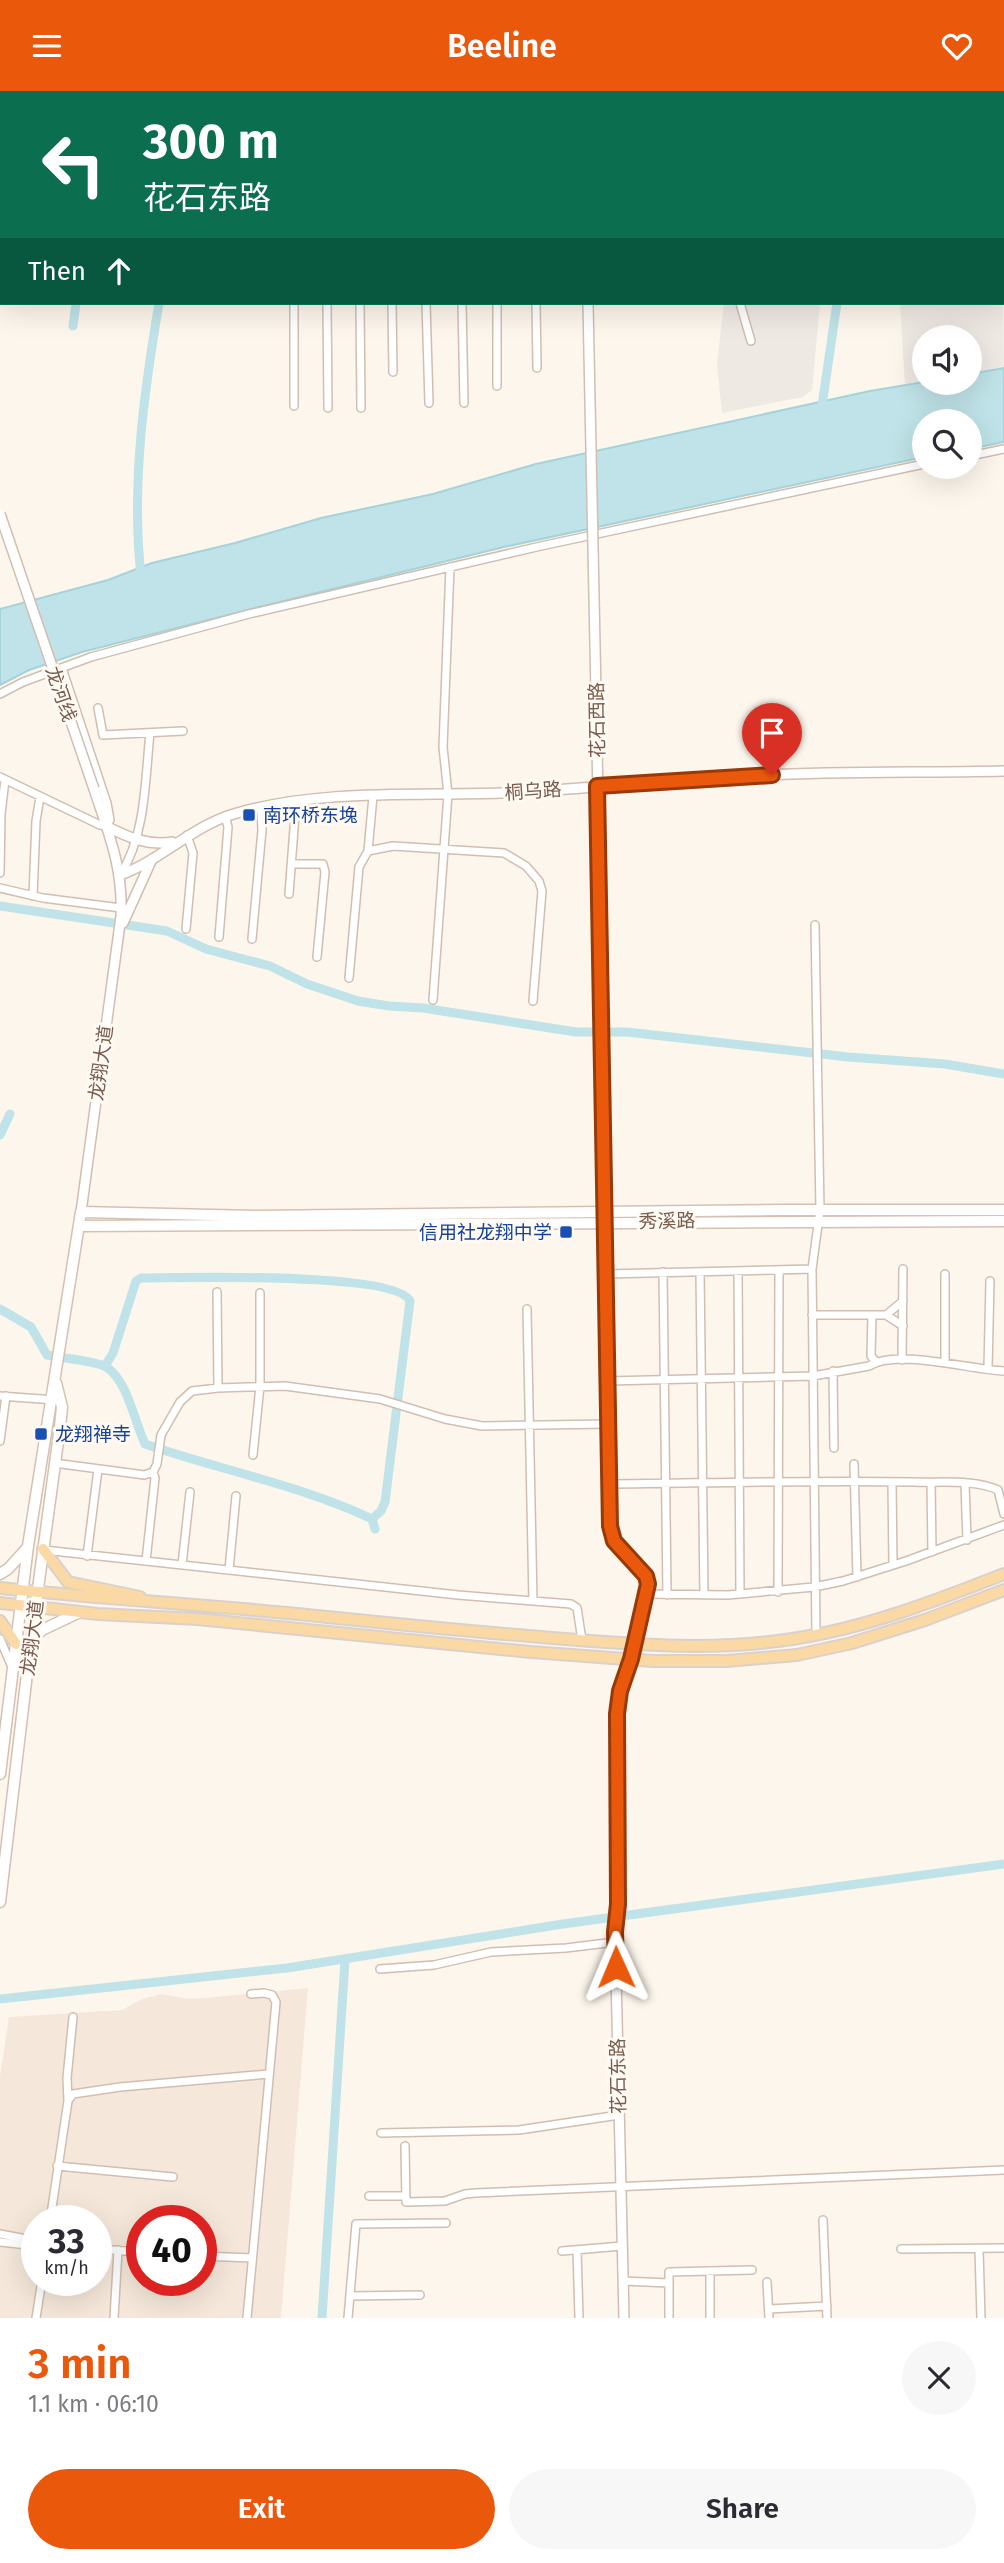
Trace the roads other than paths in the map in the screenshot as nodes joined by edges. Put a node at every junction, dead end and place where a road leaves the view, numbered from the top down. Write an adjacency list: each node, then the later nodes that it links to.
1 (293, 305): 17 (street)
2 (327, 305): 18 (street)
3 (360, 305): 19 (street)
4 (392, 305): 13 (street)
5 (426, 305): 15 (street)
6 (462, 305): 16 (street)
7 (497, 305): 14 (street)
8 (536, 305): 12 (street)
9 (588, 305): 32 (street, 花石西路, bridge)
10 (741, 305): 11 (street)
11 (751, 341)
12 (537, 368)
13 (393, 372)
14 (497, 386)
15 (429, 403)
16 (464, 403)
17 (294, 406)
18 (328, 408)
19 (361, 408)
20 (1004, 449): 21 (street)
21 (982, 454)
22 (912, 467): 24 (street)
23 (0, 514): 39 (street, 龙河线, bridge)
24 (450, 567): 25 (street); 33 (street)
25 (62, 668): 26 (street); 39 (street)
26 (0, 694)
27 (98, 708): 29 (street)
28 (183, 731): 29 (street)
29 (150, 733): 41 (street)
30 (1004, 771): 32 (street, 桐乌路)
31 (2, 778): 35 (street); 47 (street)
32 (597, 786): 33 (street, 桐乌路); 65 (street, 花石西路)
33 (448, 794): 34 (street, 桐乌路); 43 (street)
34 (373, 796): 36 (street, 桐乌路); 44 (street)
35 (40, 797): 39 (street); 51 (street)
36 (296, 802): 37 (street, 桐乌路); 46 (street)
37 (261, 807): 38 (street, 桐乌路); 57 (street)
38 (225, 816): 40 (street, 桐乌路); 56 (street)
39 (106, 825): 41 (street); 48 (street, 龙河线)
40 (187, 835): 42 (street, 桐乌路); 54 (street)
41 (136, 839): 42 (street); 48 (street)
42 (177, 841): 45 (street, 桐乌路)
43 (444, 850): 44 (street); 60 (street); 61 (street)
44 (368, 851): 59 (street)
45 (153, 858): 48 (street, 桐乌路); 55 (street)
46 (292, 864): 50 (street); 58 (street)
47 (0, 873)
48 (120, 875): 52 (street, 龙翔大道)
49 (0, 888): 51 (street)
50 (289, 894)
51 (33, 896): 52 (street)
52 (121, 912): 55 (street, 龙翔大道)
53 (815, 925): 64 (street)
54 (186, 929)
55 (119, 934): 63 (street, 龙翔大道)
56 (219, 937)
57 (252, 939)
58 (317, 957)
59 (349, 978)
60 (433, 1000)
61 (533, 1001)
62 (1004, 1210): 64 (main road, 秀溪路)
63 (81, 1212): 65 (main road, 秀溪路); 67 (main road, 龙翔大道)
64 (820, 1215): 65 (main road, 秀溪路); 66 (main road, 秀溪路); 68 (street)
65 (605, 1217): 67 (main road, 秀溪路); 74 (street)
66 (1004, 1220)
67 (79, 1226): 100 (main road, 龙翔大道)
68 (812, 1269): 70 (street); 81 (street)
69 (903, 1269): 79 (street)
70 (779, 1270): 71 (street); 92 (street)
71 (738, 1271): 73 (street); 93 (street)
72 (663, 1272): 73 (street); 74 (street); 95 (street)
73 (700, 1272): 94 (street)
74 (606, 1274): 96 (street)
75 (945, 1274): 87 (street)
76 (990, 1281): 88 (street)
77 (217, 1292): 98 (street)
78 (260, 1293): 97 (street)
79 (903, 1301): 83 (street); 84 (street)
80 (527, 1309): 102 (street)
81 (812, 1315): 82 (street); 91 (street)
82 (872, 1315): 83 (street); 86 (street)
83 (886, 1315): 84 (street)
84 (903, 1326): 85 (street)
85 (902, 1360): 86 (street); 87 (street)
86 (876, 1361): 89 (street)
87 (945, 1363): 88 (street)
88 (988, 1370): 90 (street)
89 (833, 1371): 91 (street); 104 (street)
90 (1004, 1371)
91 (813, 1376): 92 (street); 111 (street)
92 (778, 1377): 93 (street); 110 (street)
93 (739, 1378): 94 (street); 116 (street)
94 (701, 1379): 95 (street); 115 (street)
95 (664, 1380): 96 (street); 114 (street)
96 (608, 1381): 101 (street)
97 (260, 1386): 98 (street); 102 (street); 105 (street)
98 (218, 1388): 109 (street)
99 (3, 1396): 100 (street); 103 (street)
100 (55, 1400): 106 (main road, 龙翔大道); 125 (main road, 龙翔大道)
101 (608, 1424): 102 (street); 118 (street)
102 (530, 1426): 147 (street)
103 (0, 1441)
104 (834, 1448)
105 (253, 1455)
106 (54, 1463): 108 (street); 126 (main road, 龙翔大道)
107 (854, 1464): 112 (street)
108 (98, 1469): 109 (street); 128 (street)
109 (153, 1472): 129 (street)
110 (778, 1482): 111 (street); 116 (street); 140 (street)
111 (813, 1482): 112 (street); 136 (street)
112 (855, 1482): 113 (street); 135 (street)
113 (892, 1482): 117 (street); 131 (street)
114 (665, 1483): 115 (street); 118 (street); 144 (street)
115 (703, 1483): 116 (street); 145 (street)
116 (740, 1483): 143 (street)
117 (931, 1483): 119 (street); 127 (street)
118 (610, 1484): 142 (street)
119 (965, 1484): 122 (street); 124 (street)
120 (190, 1492): 130 (street)
121 (236, 1496): 132 (street)
122 (1004, 1514)
123 (1004, 1525): 124 (street)
124 (967, 1540): 127 (street)
125 (28, 1546): 133 (main road); 138 (main road, 龙翔大道)
126 (43, 1549): 128 (street); 141 (main road, 龙翔大道); 146 (main road)
127 (932, 1552): 131 (street)
128 (87, 1556): 129 (street)
129 (146, 1561): 130 (street)
130 (182, 1565): 132 (street)
131 (893, 1565): 135 (street)
132 (229, 1570): 147 (street)
133 (0, 1574)
134 (1004, 1574): 153 (main road)
135 (857, 1577): 136 (street)
136 (814, 1587): 140 (street); 153 (street)
137 (0, 1588): 138 (main road)
138 (22, 1590): 141 (main road); 149 (main road, 龙翔大道)
139 (1004, 1590): 159 (main road)
140 (778, 1592): 143 (street)
141 (37, 1593): 146 (main road); 150 (main road, 龙翔大道)
142 (646, 1594): 144 (street); 158 (street, 花石东路)
143 (740, 1594): 145 (street)
144 (667, 1595): 145 (street)
145 (704, 1595)
146 (150, 1600): 156 (main road)
147 (533, 1601): 156 (street)
148 (0, 1603): 149 (main road)
149 (21, 1605): 150 (main road); 157 (main road, 龙翔大道)
150 (35, 1607): 151 (main road); 155 (main road, 龙翔大道)
151 (80, 1612): 155 (main road); 159 (main road)
152 (0, 1621): 157 (main road)
153 (816, 1635): 158 (main road)
154 (0, 1639): 160 (street)
155 (31, 1640): 162 (main road, 龙翔大道)
156 (582, 1640): 158 (main road)
157 (16, 1644): 160 (main road, 龙翔大道)
158 (634, 1645): 159 (street, 花石东路)
159 (631, 1659): 164 (street, 花石东路)
160 (13, 1669): 161 (main road, 龙翔大道)
161 (0, 1774)
162 (2, 1870): 163 (main road, 龙翔大道)
163 (0, 1902)
164 (615, 1937): 165 (street); 170 (street, 花石东路)
165 (380, 1969)
166 (251, 1994): 168 (street)
167 (73, 2017): 169 (street)
168 (269, 2074): 169 (street); 196 (street)
169 (68, 2101): 173 (street)
170 (619, 2115): 171 (street); 176 (street, 花石东路)
171 (381, 2133)
172 (405, 2146): 178 (street)
173 (57, 2166): 175 (street); 179 (street)
174 (1004, 2169): 176 (street)
175 (173, 2177)
176 (621, 2185): 178 (street); 186 (street, 花石东路)
177 (369, 2196): 178 (street)
178 (406, 2196)
179 (52, 2205)
180 (823, 2220): 205 (street)
181 (446, 2223): 204 (street)
182 (0, 2234): 183 (street)
183 (21, 2240)
184 (0, 2242): 185 (street)
185 (21, 2243)
186 (622, 2246): 194 (street); 199 (street, 花石东路)
187 (1004, 2248): 189 (street)
188 (901, 2249): 189 (street)
189 (979, 2249): 216 (street)
190 (112, 2250): 191 (street)
191 (118, 2251): 192 (street); 209 (street)
192 (126, 2251)
193 (562, 2251): 194 (street)
194 (577, 2251): 207 (street)
195 (217, 2257): 196 (street)
196 (252, 2258): 210 (street)
197 (752, 2270): 198 (street)
198 (710, 2271): 201 (street); 214 (street)
199 (623, 2281): 201 (street); 212 (street, 花石东路)
200 (767, 2282): 206 (street)
201 (669, 2283): 213 (street)
202 (420, 2295): 204 (street)
203 (39, 2296): 208 (street)
204 (350, 2296): 211 (street)
205 (827, 2306): 206 (street); 215 (street)
206 (769, 2314)
207 (579, 2316)
208 (36, 2318)
209 (114, 2318)
210 (247, 2318)
211 (348, 2318)
212 (624, 2318)
213 (669, 2318)
214 (710, 2318)
215 (827, 2318)
216 (981, 2318)

